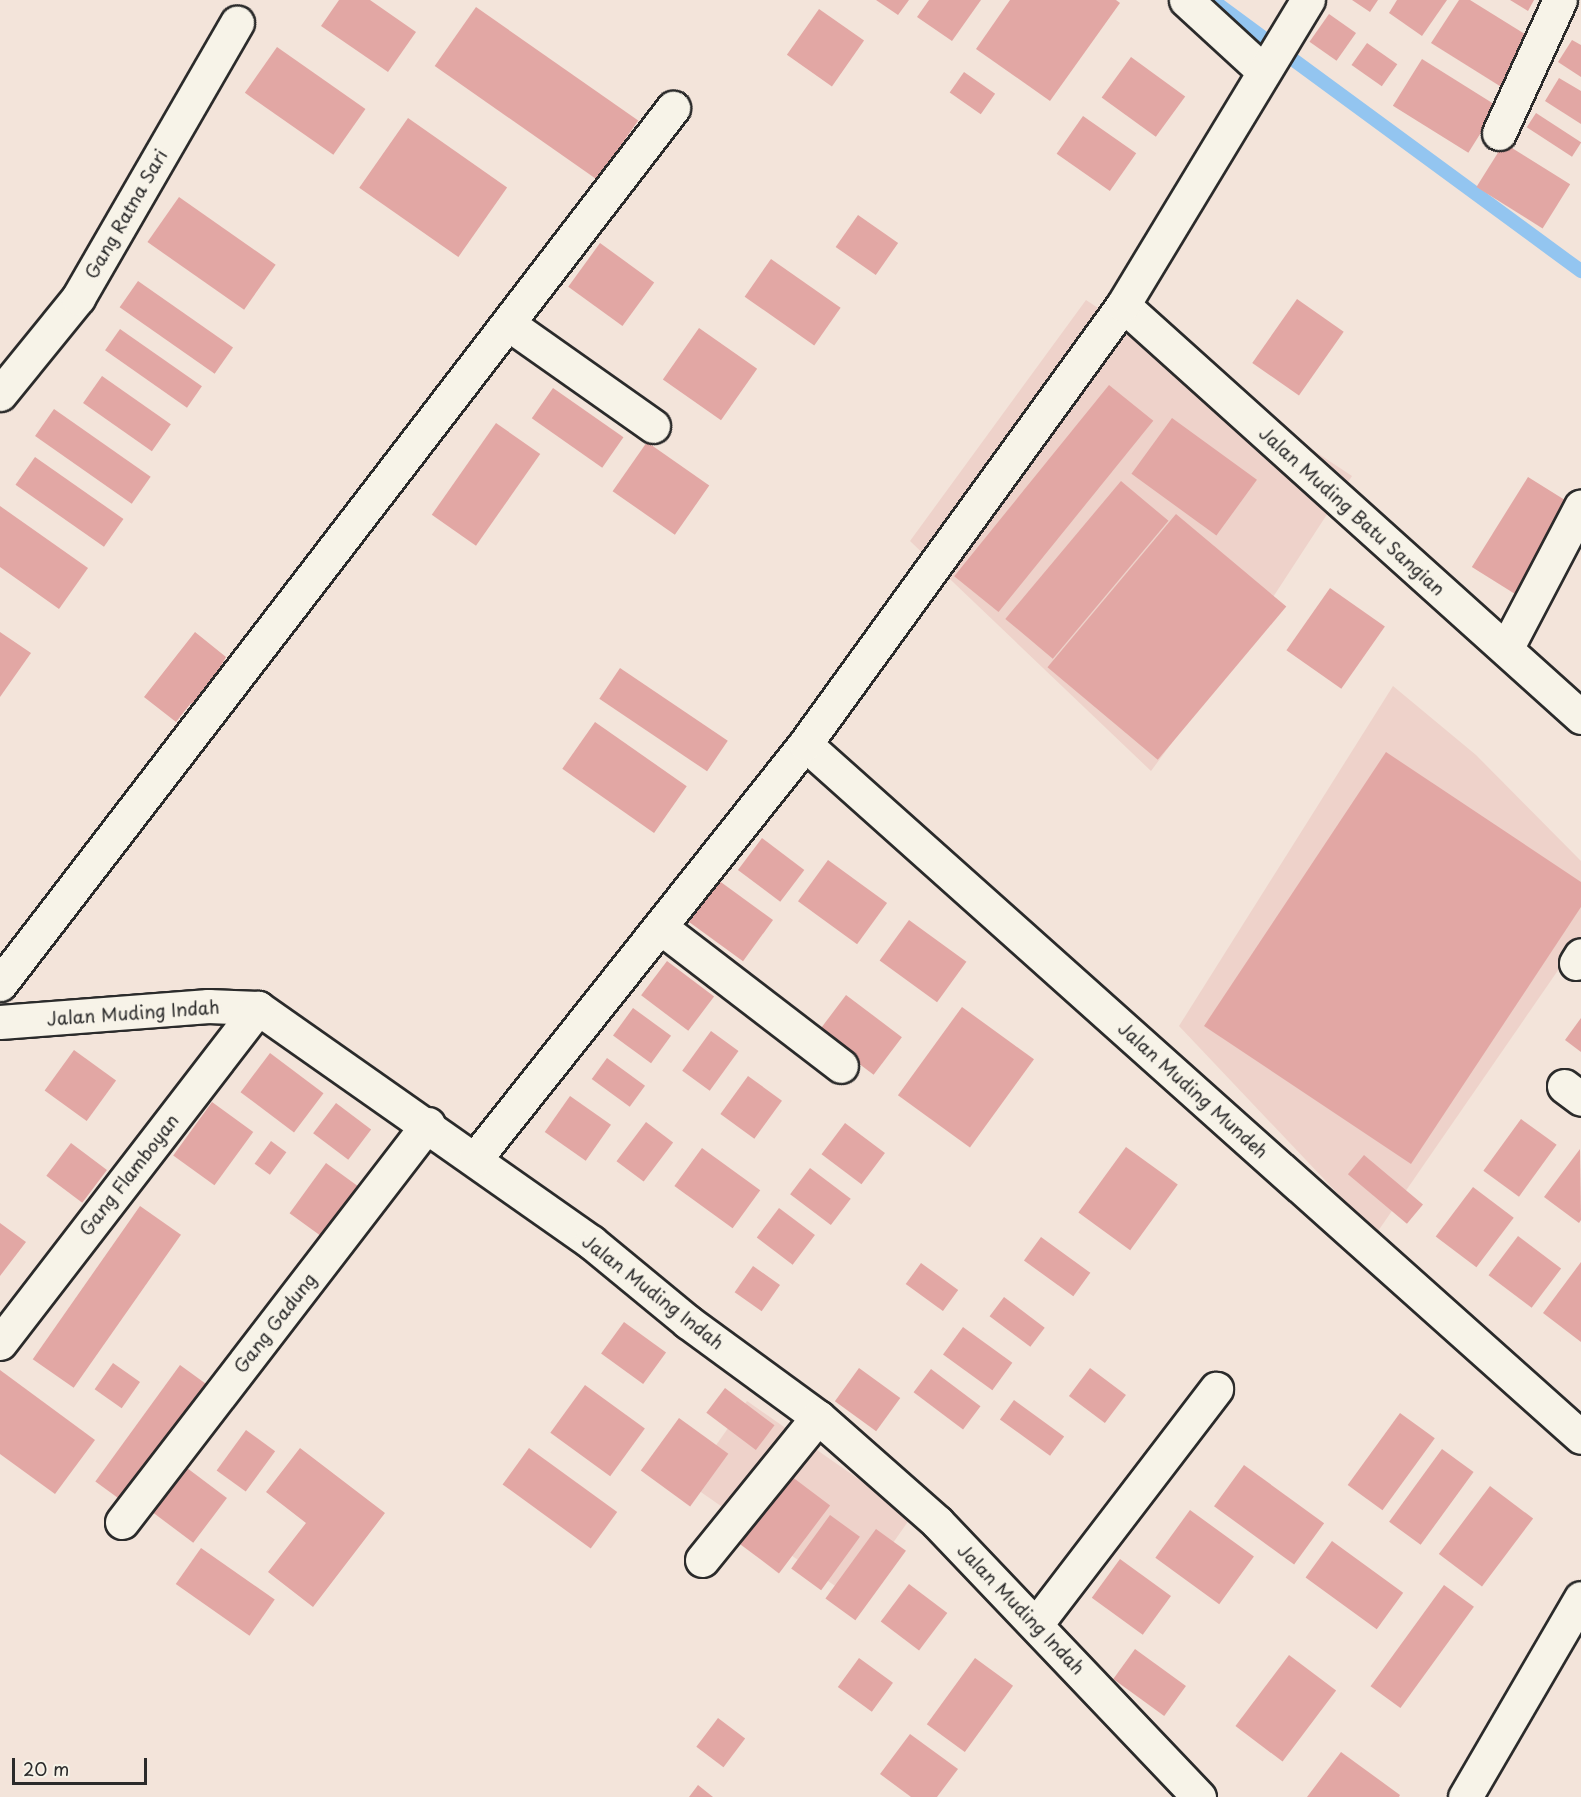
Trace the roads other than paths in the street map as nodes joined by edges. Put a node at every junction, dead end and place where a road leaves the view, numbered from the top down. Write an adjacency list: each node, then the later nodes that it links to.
1 (1186, 0): 5 (street)
2 (1308, 0): 5 (street)
3 (1560, 0): 7 (street)
4 (237, 23): 10 (street, Gang Ratna Sari)
5 (1262, 69): 8 (street)
6 (673, 108): 9 (street)
7 (1499, 133)
8 (1123, 305): 13 (street, Jalan Muding Batu Sangian); 15 (street)
9 (510, 325): 11 (street); 17 (street)
10 (0, 394)
11 (653, 426)
12 (1581, 506): 13 (street)
13 (1506, 649): 14 (street, Jalan Muding Batu Sangian)
14 (1581, 717)
15 (804, 744): 16 (street); 26 (street, Jalan Muding Mundeh)
16 (660, 927): 20 (street); 22 (street)
17 (0, 984)
18 (258, 1008): 19 (street, Jalan Muding Indah); 21 (street, Jalan Muding Indah); 23 (street, Gang Flamboyan)
19 (0, 1022)
20 (841, 1065)
21 (428, 1124): 22 (street, Jalan Muding Indah); 27 (street, Gang Gadung)
22 (475, 1159): 25 (street, Jalan Muding Indah)
23 (0, 1343)
24 (1216, 1389): 30 (street)
25 (818, 1417): 28 (street); 30 (street, Jalan Muding Indah)
26 (1581, 1437)
27 (122, 1522)
28 (702, 1560)
29 (1581, 1598): 32 (street)
30 (1037, 1623): 31 (street, Jalan Muding Indah)
31 (1199, 1797)
32 (1466, 1797)

